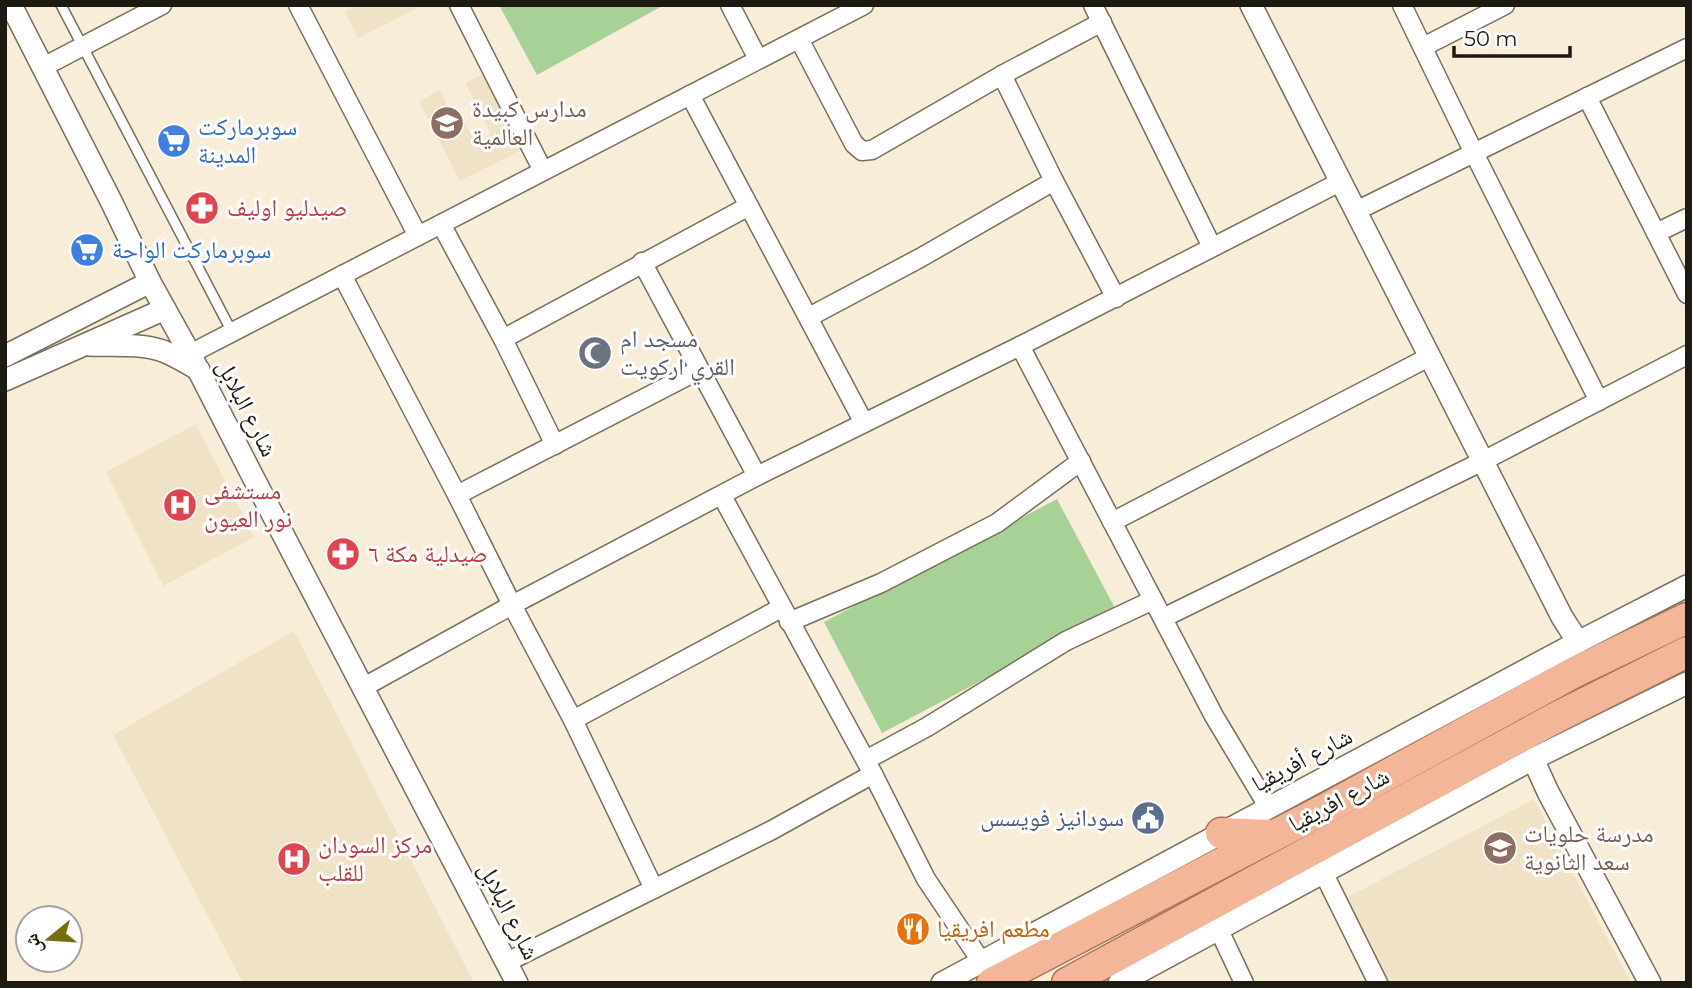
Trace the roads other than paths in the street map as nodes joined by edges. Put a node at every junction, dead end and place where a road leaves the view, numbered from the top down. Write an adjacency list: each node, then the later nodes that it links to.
1 (11, 5): 18 (street, شارع البلابل)
2 (61, 5): 14 (lane)
3 (162, 5): 14 (street)
4 (298, 5): 31 (street)
5 (459, 5): 23 (street)
6 (730, 5): 17 (street)
7 (864, 5): 13 (street)
8 (1093, 5): 12 (street)
9 (1251, 5): 25 (street)
10 (1402, 5): 15 (street)
11 (1506, 5): 15 (street)
12 (1102, 22): 19 (street); 32 (street)
13 (799, 39): 17 (street); 19 (street)
14 (83, 47): 18 (street); 40 (lane)
15 (1423, 47): 22 (street)
16 (1687, 48): 21 (street)
17 (758, 59): 20 (street)
18 (43, 67): 35 (street, شارع البلابل)
19 (1002, 75): 24 (street)
20 (690, 95): 23 (street); 26 (street)
21 (1587, 97): 22 (street); 30 (street)
22 (1474, 153): 27 (street); 50 (street)
23 (543, 171): 29 (street)
24 (1054, 181): 37 (street); 39 (street)
25 (1340, 182): 27 (street); 32 (street)
26 (749, 206): 33 (street); 39 (street)
27 (1356, 212): 46 (street)
28 (1687, 218): 30 (street)
29 (441, 224): 31 (street); 41 (street)
30 (1656, 233): 36 (street)
31 (418, 236): 34 (street)
32 (1212, 247): 37 (street)
33 (642, 262): 41 (street); 48 (street)
34 (342, 275): 40 (street); 56 (street)
35 (150, 282): 38 (street, شارع البلابل); 44 (street)
36 (1687, 294)
37 (1116, 298): 43 (street)
38 (165, 309): 42 (street); 47 (street, شارع البلابل)
39 (808, 317): 51 (street)
40 (232, 332): 47 (street)
41 (503, 340): 52 (street)
42 (83, 344): 47 (street); 49 (street)
43 (1020, 346): 51 (street); 53 (street)
44 (5, 355)
45 (1687, 355): 50 (street)
46 (1429, 357): 54 (street); 58 (street)
47 (195, 362): 68 (street, شارع البلابل)
48 (699, 370): 52 (street); 55 (street)
49 (5, 380)
50 (1600, 401): 54 (street)
51 (864, 423): 55 (street)
52 (555, 445): 56 (street)
53 (1081, 461): 58 (street); 62 (street)
54 (1483, 461): 63 (street); 66 (street)
55 (757, 476): 57 (street)
56 (457, 495): 61 (street)
57 (722, 496): 61 (street); 62 (street)
58 (1112, 522): 60 (street)
59 (1687, 586): 66 (street, شارع أفريقيا)
60 (1153, 600): 63 (street); 71 (street)
61 (512, 605): 68 (street); 69 (street)
62 (785, 615): 69 (street); 71 (street)
63 (1163, 618): 72 (street)
64 (1687, 618): 65 (highway, شارع افريقيا)
65 (1654, 634): 67 (highway); 72 (highway, شارع افريقيا)
66 (1578, 642): 72 (street, شارع أفريقيا)
67 (1680, 665): 70 (street); 77 (highway, شارع افريقيا)
68 (362, 688): 78 (street, شارع البلابل)
69 (573, 720): 75 (street)
70 (1533, 759): 74 (street); 86 (street)
71 (870, 767): 75 (street); 79 (street)
72 (1271, 821): 73 (highway); 79 (highway, شارع افريقيا)
73 (1221, 833): 79 (street)
74 (1323, 872): 76 (street); 85 (street)
75 (654, 889): 78 (street)
76 (1219, 930): 80 (street); 84 (street)
77 (1160, 932): 80 (highway); 83 (highway, شارع افريقيا)
78 (508, 962): 81 (street, شارع البلابل)
79 (987, 972): 82 (street)
80 (1132, 976)
81 (517, 983)
82 (942, 983)
83 (1067, 983)
84 (1244, 983)
85 (1378, 983)
86 (1650, 983)

